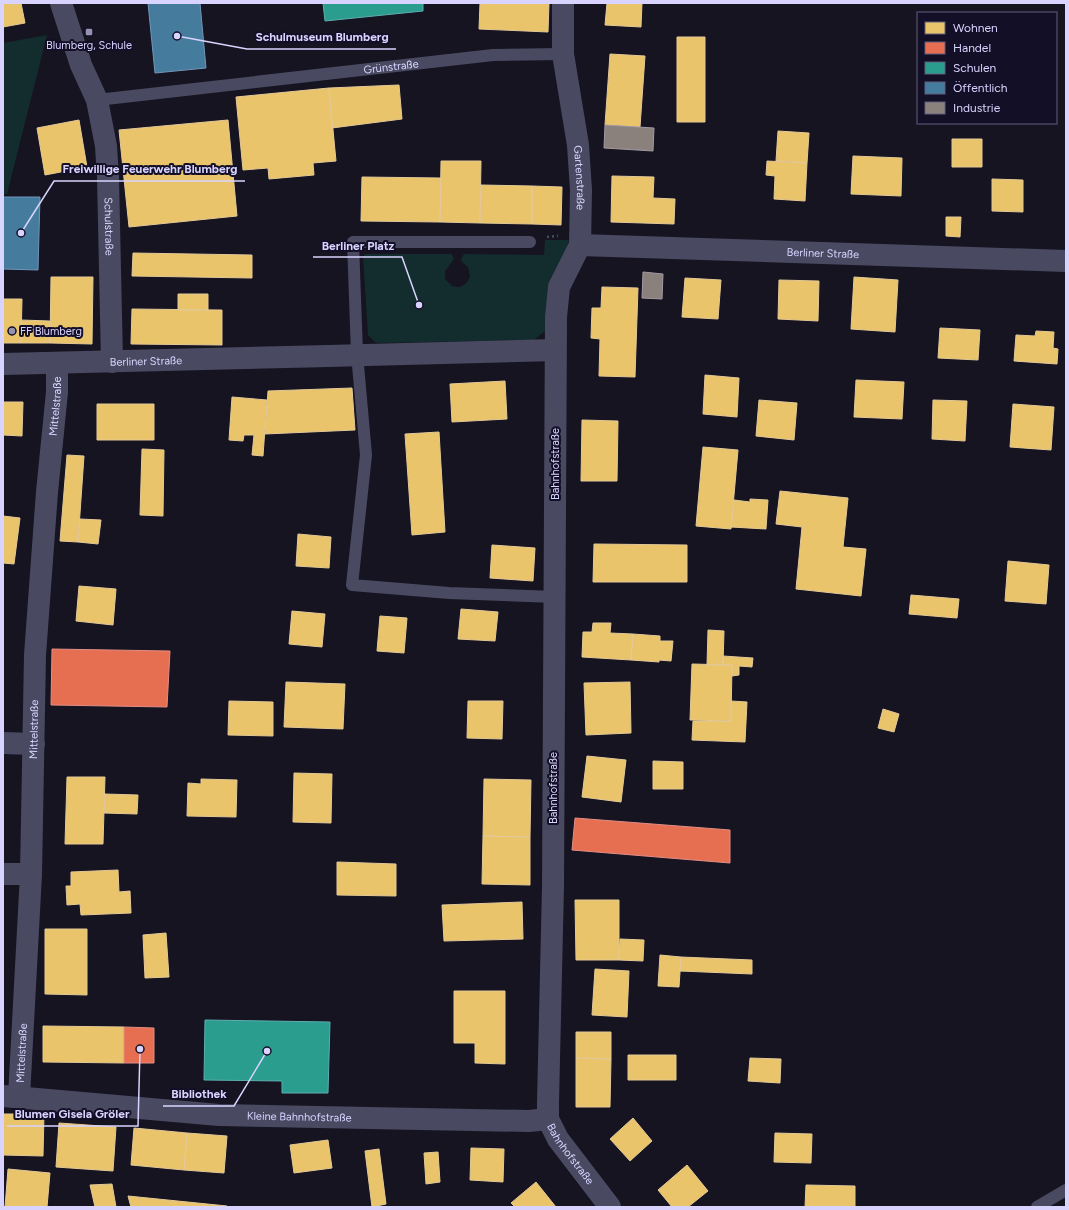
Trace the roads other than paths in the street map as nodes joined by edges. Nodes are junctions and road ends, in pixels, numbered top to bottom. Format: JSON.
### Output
{"nodes":[{"id":1,"x":60,"y":3,"type":"edge"},
{"id":2,"x":563,"y":3,"type":"edge"},
{"id":3,"x":563,"y":54,"type":"junction"},
{"id":4,"x":97,"y":100,"type":"junction"},
{"id":5,"x":530,"y":242,"type":"road end"},
{"id":6,"x":580,"y":245,"type":"junction"},
{"id":7,"x":1066,"y":261,"type":"edge"},
{"id":8,"x":556,"y":350,"type":"junction"},
{"id":9,"x":357,"y":354,"type":"junction"},
{"id":10,"x":112,"y":362,"type":"junction"},
{"id":11,"x":57,"y":363,"type":"junction"},
{"id":12,"x":3,"y":364,"type":"edge"},
{"id":13,"x":555,"y":597,"type":"junction"},
{"id":14,"x":3,"y":743,"type":"edge"},
{"id":15,"x":34,"y":744,"type":"junction"},
{"id":16,"x":3,"y":874,"type":"edge"},
{"id":17,"x":31,"y":874,"type":"junction"},
{"id":18,"x":11,"y":1097,"type":"edge"},
{"id":19,"x":548,"y":1119,"type":"junction"},
{"id":20,"x":1066,"y":1190,"type":"edge"},
{"id":21,"x":610,"y":1207,"type":"edge"},
{"id":22,"x":1037,"y":1207,"type":"edge"}],
"edges":[{"from":1,"to":4,"type":"street","name":"Schulstraße"},
{"from":2,"to":3,"type":"street","name":"Gartenstraße"},
{"from":3,"to":4,"type":"lane","name":"Grünstraße"},
{"from":3,"to":6,"type":"street","name":"Gartenstraße"},
{"from":4,"to":10,"type":"street","name":"Schulstraße"},
{"from":5,"to":9,"type":"lane"},
{"from":6,"to":7,"type":"street","name":"Berliner Straße"},
{"from":6,"to":8,"type":"street","name":"Gartenstraße"},
{"from":8,"to":9,"type":"street","name":"Berliner Straße"},
{"from":8,"to":13,"type":"street","name":"Bahnhofstraße"},
{"from":9,"to":10,"type":"street","name":"Berliner Straße"},
{"from":9,"to":13,"type":"lane"},
{"from":10,"to":11,"type":"street","name":"Berliner Straße"},
{"from":11,"to":12,"type":"street","name":"Berliner Straße"},
{"from":11,"to":15,"type":"street","name":"Mittelstraße"},
{"from":13,"to":19,"type":"street","name":"Bahnhofstraße"},
{"from":14,"to":15,"type":"street"},
{"from":15,"to":17,"type":"street","name":"Mittelstraße"},
{"from":16,"to":17,"type":"street"},
{"from":17,"to":18,"type":"street","name":"Mittelstraße"},
{"from":18,"to":19,"type":"street","name":"Kleine Bahnhofstraße"},
{"from":19,"to":21,"type":"street","name":"Bahnhofstraße"},
{"from":20,"to":22,"type":"lane"}]}
